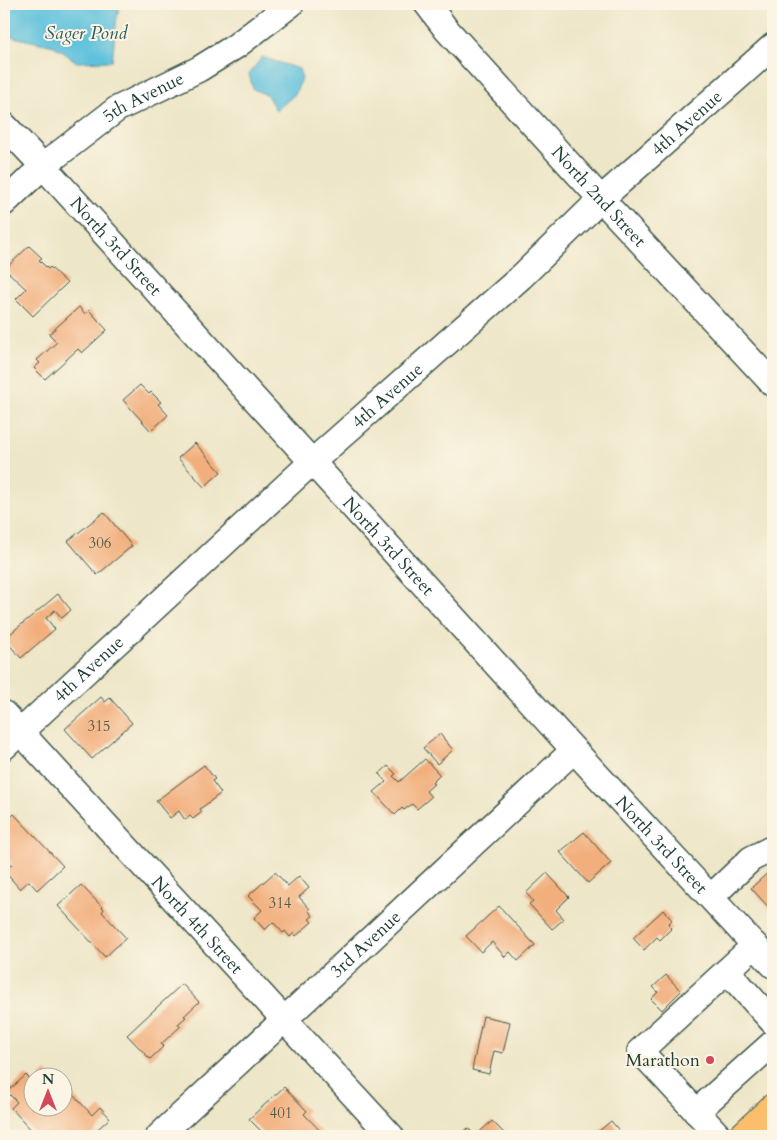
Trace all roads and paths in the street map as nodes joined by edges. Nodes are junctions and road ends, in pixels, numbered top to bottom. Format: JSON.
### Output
{"nodes":[{"id":1,"x":291,"y":4,"type":"edge"},
{"id":2,"x":427,"y":4,"type":"edge"},
{"id":3,"x":773,"y":46,"type":"edge"},
{"id":4,"x":4,"y":125,"type":"edge"},
{"id":5,"x":43,"y":166,"type":"junction"},
{"id":6,"x":601,"y":199,"type":"junction"},
{"id":7,"x":4,"y":203,"type":"edge"},
{"id":8,"x":773,"y":384,"type":"edge"},
{"id":9,"x":312,"y":462,"type":"junction"},
{"id":10,"x":9,"y":731,"type":"edge"},
{"id":11,"x":574,"y":750,"type":"junction"},
{"id":12,"x":773,"y":848,"type":"edge"},
{"id":13,"x":711,"y":897,"type":"junction"},
{"id":14,"x":755,"y":945,"type":"junction"},
{"id":15,"x":773,"y":965,"type":"edge"},
{"id":16,"x":727,"y":971,"type":"junction"},
{"id":17,"x":285,"y":1020,"type":"junction"},
{"id":18,"x":773,"y":1022,"type":"edge"},
{"id":19,"x":768,"y":1057,"type":"edge"},
{"id":20,"x":773,"y":1108,"type":"edge"},
{"id":21,"x":696,"y":1112,"type":"junction"},
{"id":22,"x":159,"y":1136,"type":"edge"},
{"id":23,"x":391,"y":1136,"type":"edge"},
{"id":24,"x":719,"y":1136,"type":"edge"},
{"id":25,"x":743,"y":1136,"type":"edge"}],
"edges":[{"from":1,"to":5,"type":"street","name":"5th Avenue"},
{"from":2,"to":6,"type":"street","name":"North 2nd Street"},
{"from":3,"to":6,"type":"street","name":"4th Avenue"},
{"from":4,"to":5,"type":"street","name":"North 3rd Street"},
{"from":5,"to":7,"type":"street","name":"5th Avenue"},
{"from":5,"to":9,"type":"street","name":"North 3rd Street"},
{"from":6,"to":8,"type":"street","name":"North 2nd Street"},
{"from":6,"to":9,"type":"street","name":"4th Avenue"},
{"from":9,"to":10,"type":"street","name":"4th Avenue"},
{"from":9,"to":11,"type":"street","name":"North 3rd Street"},
{"from":10,"to":17,"type":"street","name":"North 4th Street"},
{"from":11,"to":13,"type":"street","name":"North 3rd Street"},
{"from":11,"to":17,"type":"street","name":"3rd Avenue"},
{"from":12,"to":13,"type":"street"},
{"from":13,"to":14,"type":"street","name":"North 3rd Street"},
{"from":14,"to":15,"type":"street","name":"North 3rd Street"},
{"from":14,"to":16,"type":"street"},
{"from":16,"to":18,"type":"street"},
{"from":16,"to":21,"type":"street"},
{"from":17,"to":22,"type":"street","name":"3rd Avenue"},
{"from":17,"to":23,"type":"street","name":"North 4th Street"},
{"from":19,"to":21,"type":"street"},
{"from":20,"to":25,"type":"main road"},
{"from":21,"to":24,"type":"street"}]}
